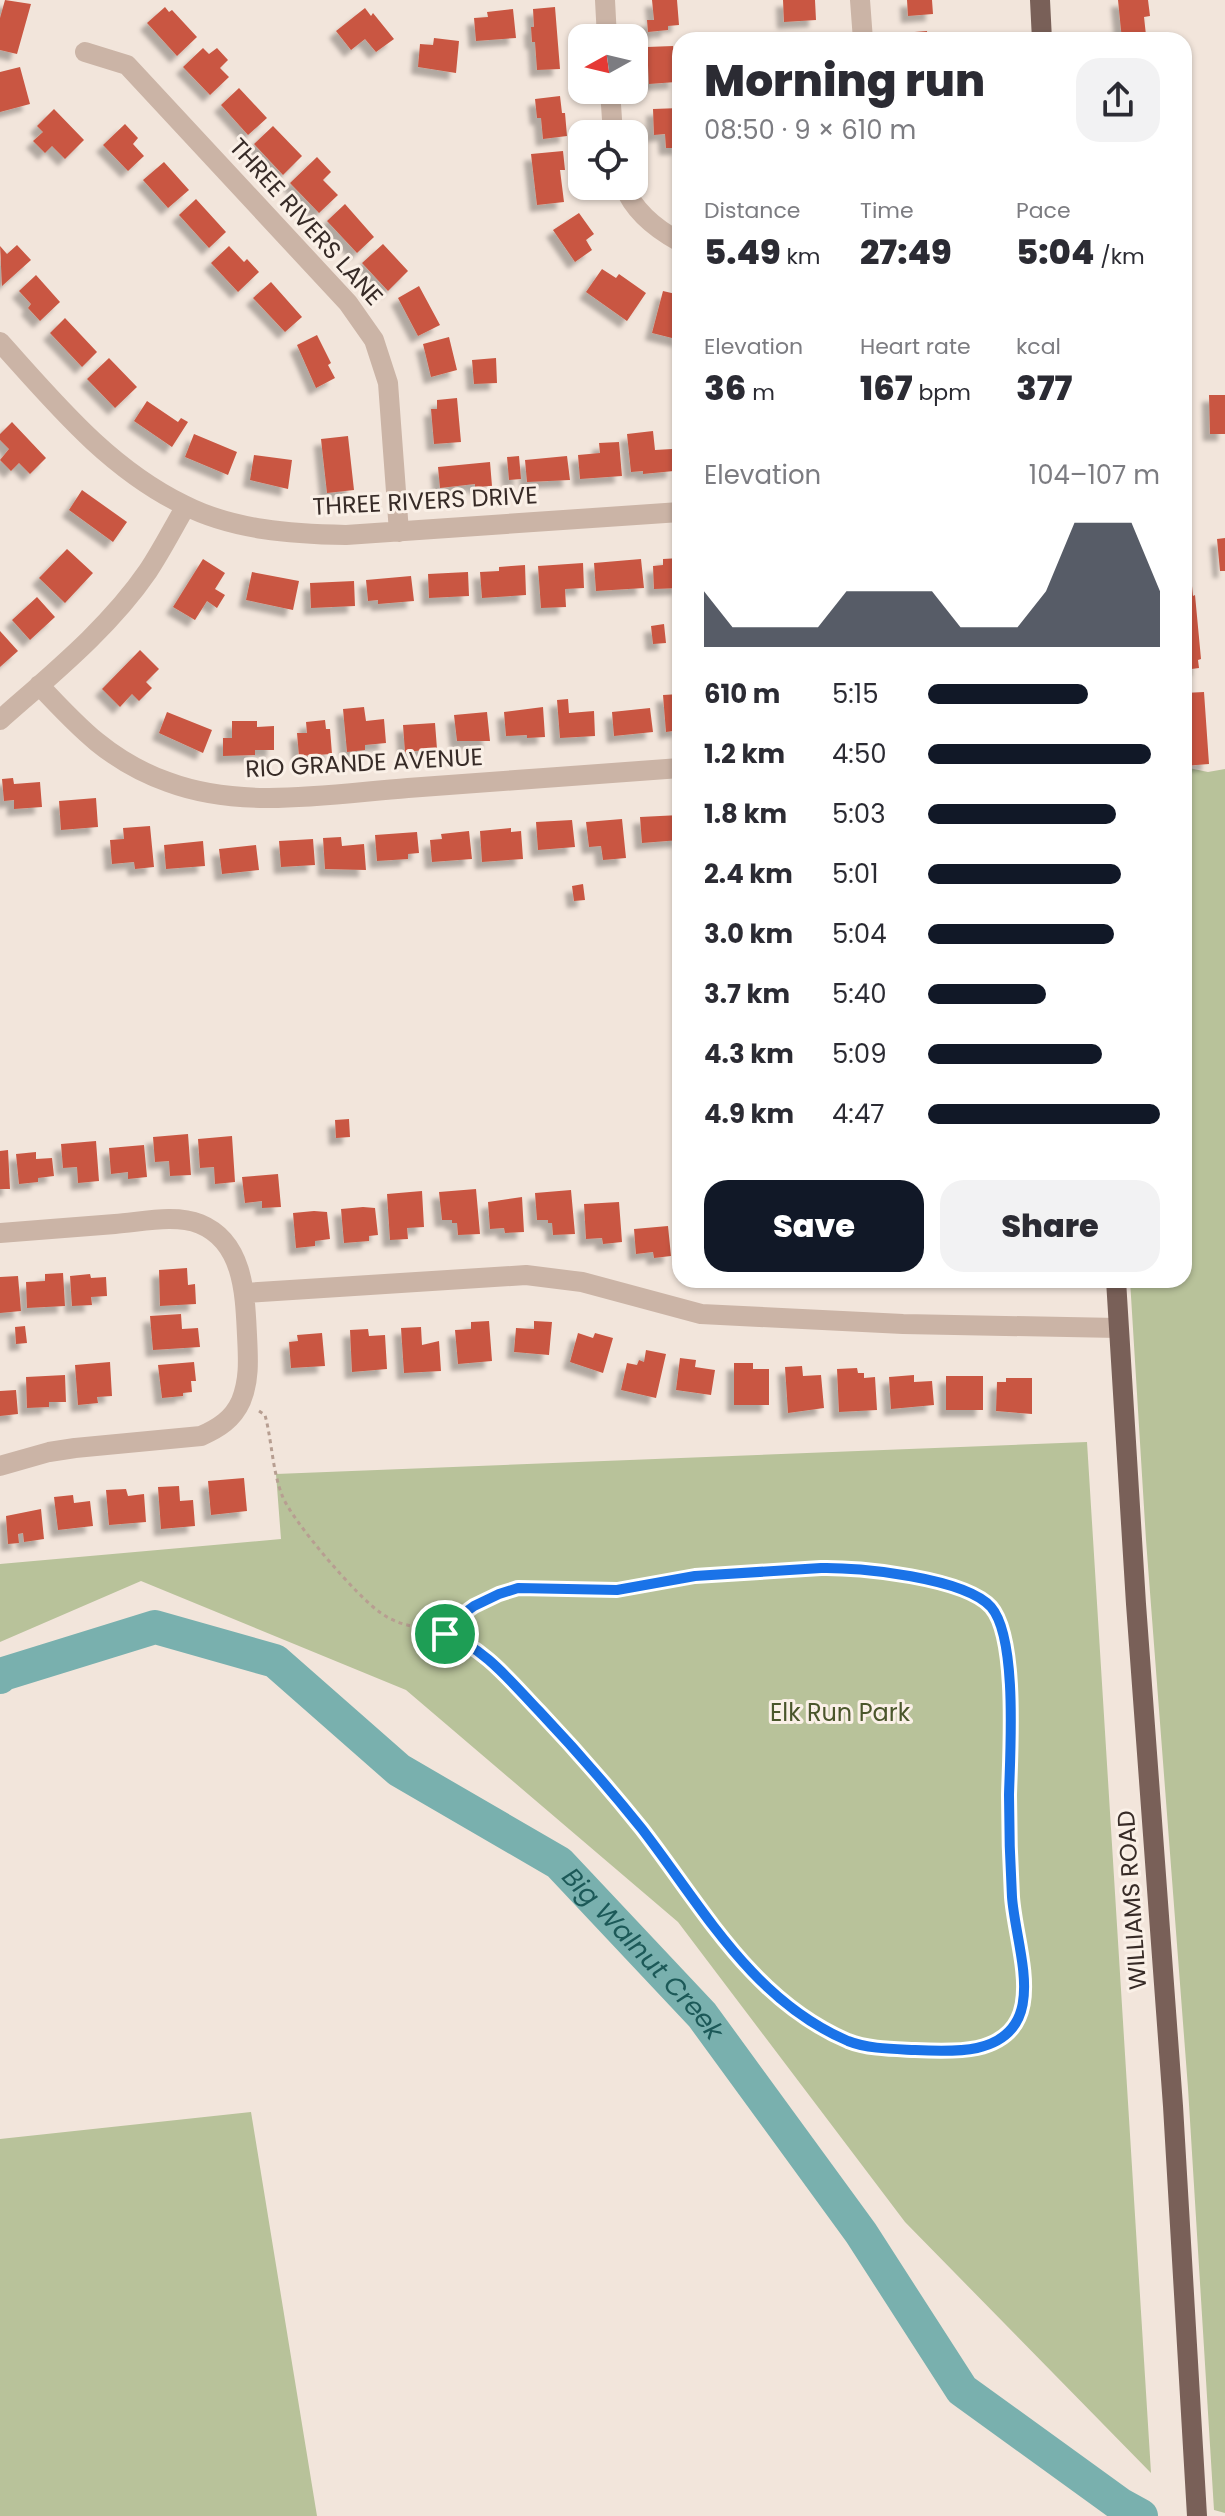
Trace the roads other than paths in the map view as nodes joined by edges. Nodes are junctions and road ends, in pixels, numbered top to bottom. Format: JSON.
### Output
{"nodes":[{"id":1,"x":605,"y":0,"type":"edge"},
{"id":2,"x":860,"y":0,"type":"edge"},
{"id":3,"x":1040,"y":0,"type":"edge"},
{"id":4,"x":606,"y":24,"type":"edge"},
{"id":5,"x":862,"y":32,"type":"edge"},
{"id":6,"x":1042,"y":32,"type":"edge"},
{"id":7,"x":85,"y":52,"type":"dead end"},
{"id":8,"x":633,"y":200,"type":"edge"},
{"id":9,"x":672,"y":237,"type":"edge"},
{"id":10,"x":0,"y":342,"type":"edge"},
{"id":11,"x":7,"y":365,"type":"edge"},
{"id":12,"x":186,"y":506,"type":"junction"},
{"id":13,"x":672,"y":513,"type":"edge"},
{"id":14,"x":399,"y":532,"type":"junction"},
{"id":15,"x":39,"y":685,"type":"junction"},
{"id":16,"x":0,"y":720,"type":"edge"},
{"id":17,"x":672,"y":769,"type":"edge"},
{"id":18,"x":0,"y":1233,"type":"edge"},
{"id":19,"x":1116,"y":1288,"type":"edge"},
{"id":20,"x":244,"y":1293,"type":"junction"},
{"id":21,"x":1118,"y":1328,"type":"junction"},
{"id":22,"x":0,"y":1466,"type":"edge"},
{"id":23,"x":1197,"y":2516,"type":"edge"}],
"edges":[{"from":1,"to":4,"type":"street"},
{"from":2,"to":5,"type":"street"},
{"from":3,"to":6,"type":"main road"},
{"from":7,"to":14,"type":"street","name":"THREE RIVERS LANE"},
{"from":8,"to":9,"type":"street"},
{"from":10,"to":11,"type":"street","name":"THREE RIVERS DRIVE"},
{"from":11,"to":12,"type":"street","name":"THREE RIVERS DRIVE"},
{"from":12,"to":14,"type":"street","name":"THREE RIVERS DRIVE"},
{"from":12,"to":15,"type":"street"},
{"from":13,"to":14,"type":"street","name":"THREE RIVERS DRIVE"},
{"from":15,"to":16,"type":"street"},
{"from":15,"to":17,"type":"street","name":"RIO GRANDE AVENUE"},
{"from":18,"to":20,"type":"street"},
{"from":19,"to":21,"type":"main road","name":"WILLIAMS ROAD"},
{"from":20,"to":21,"type":"street"},
{"from":20,"to":22,"type":"street"},
{"from":21,"to":23,"type":"main road","name":"WILLIAMS ROAD"}]}
